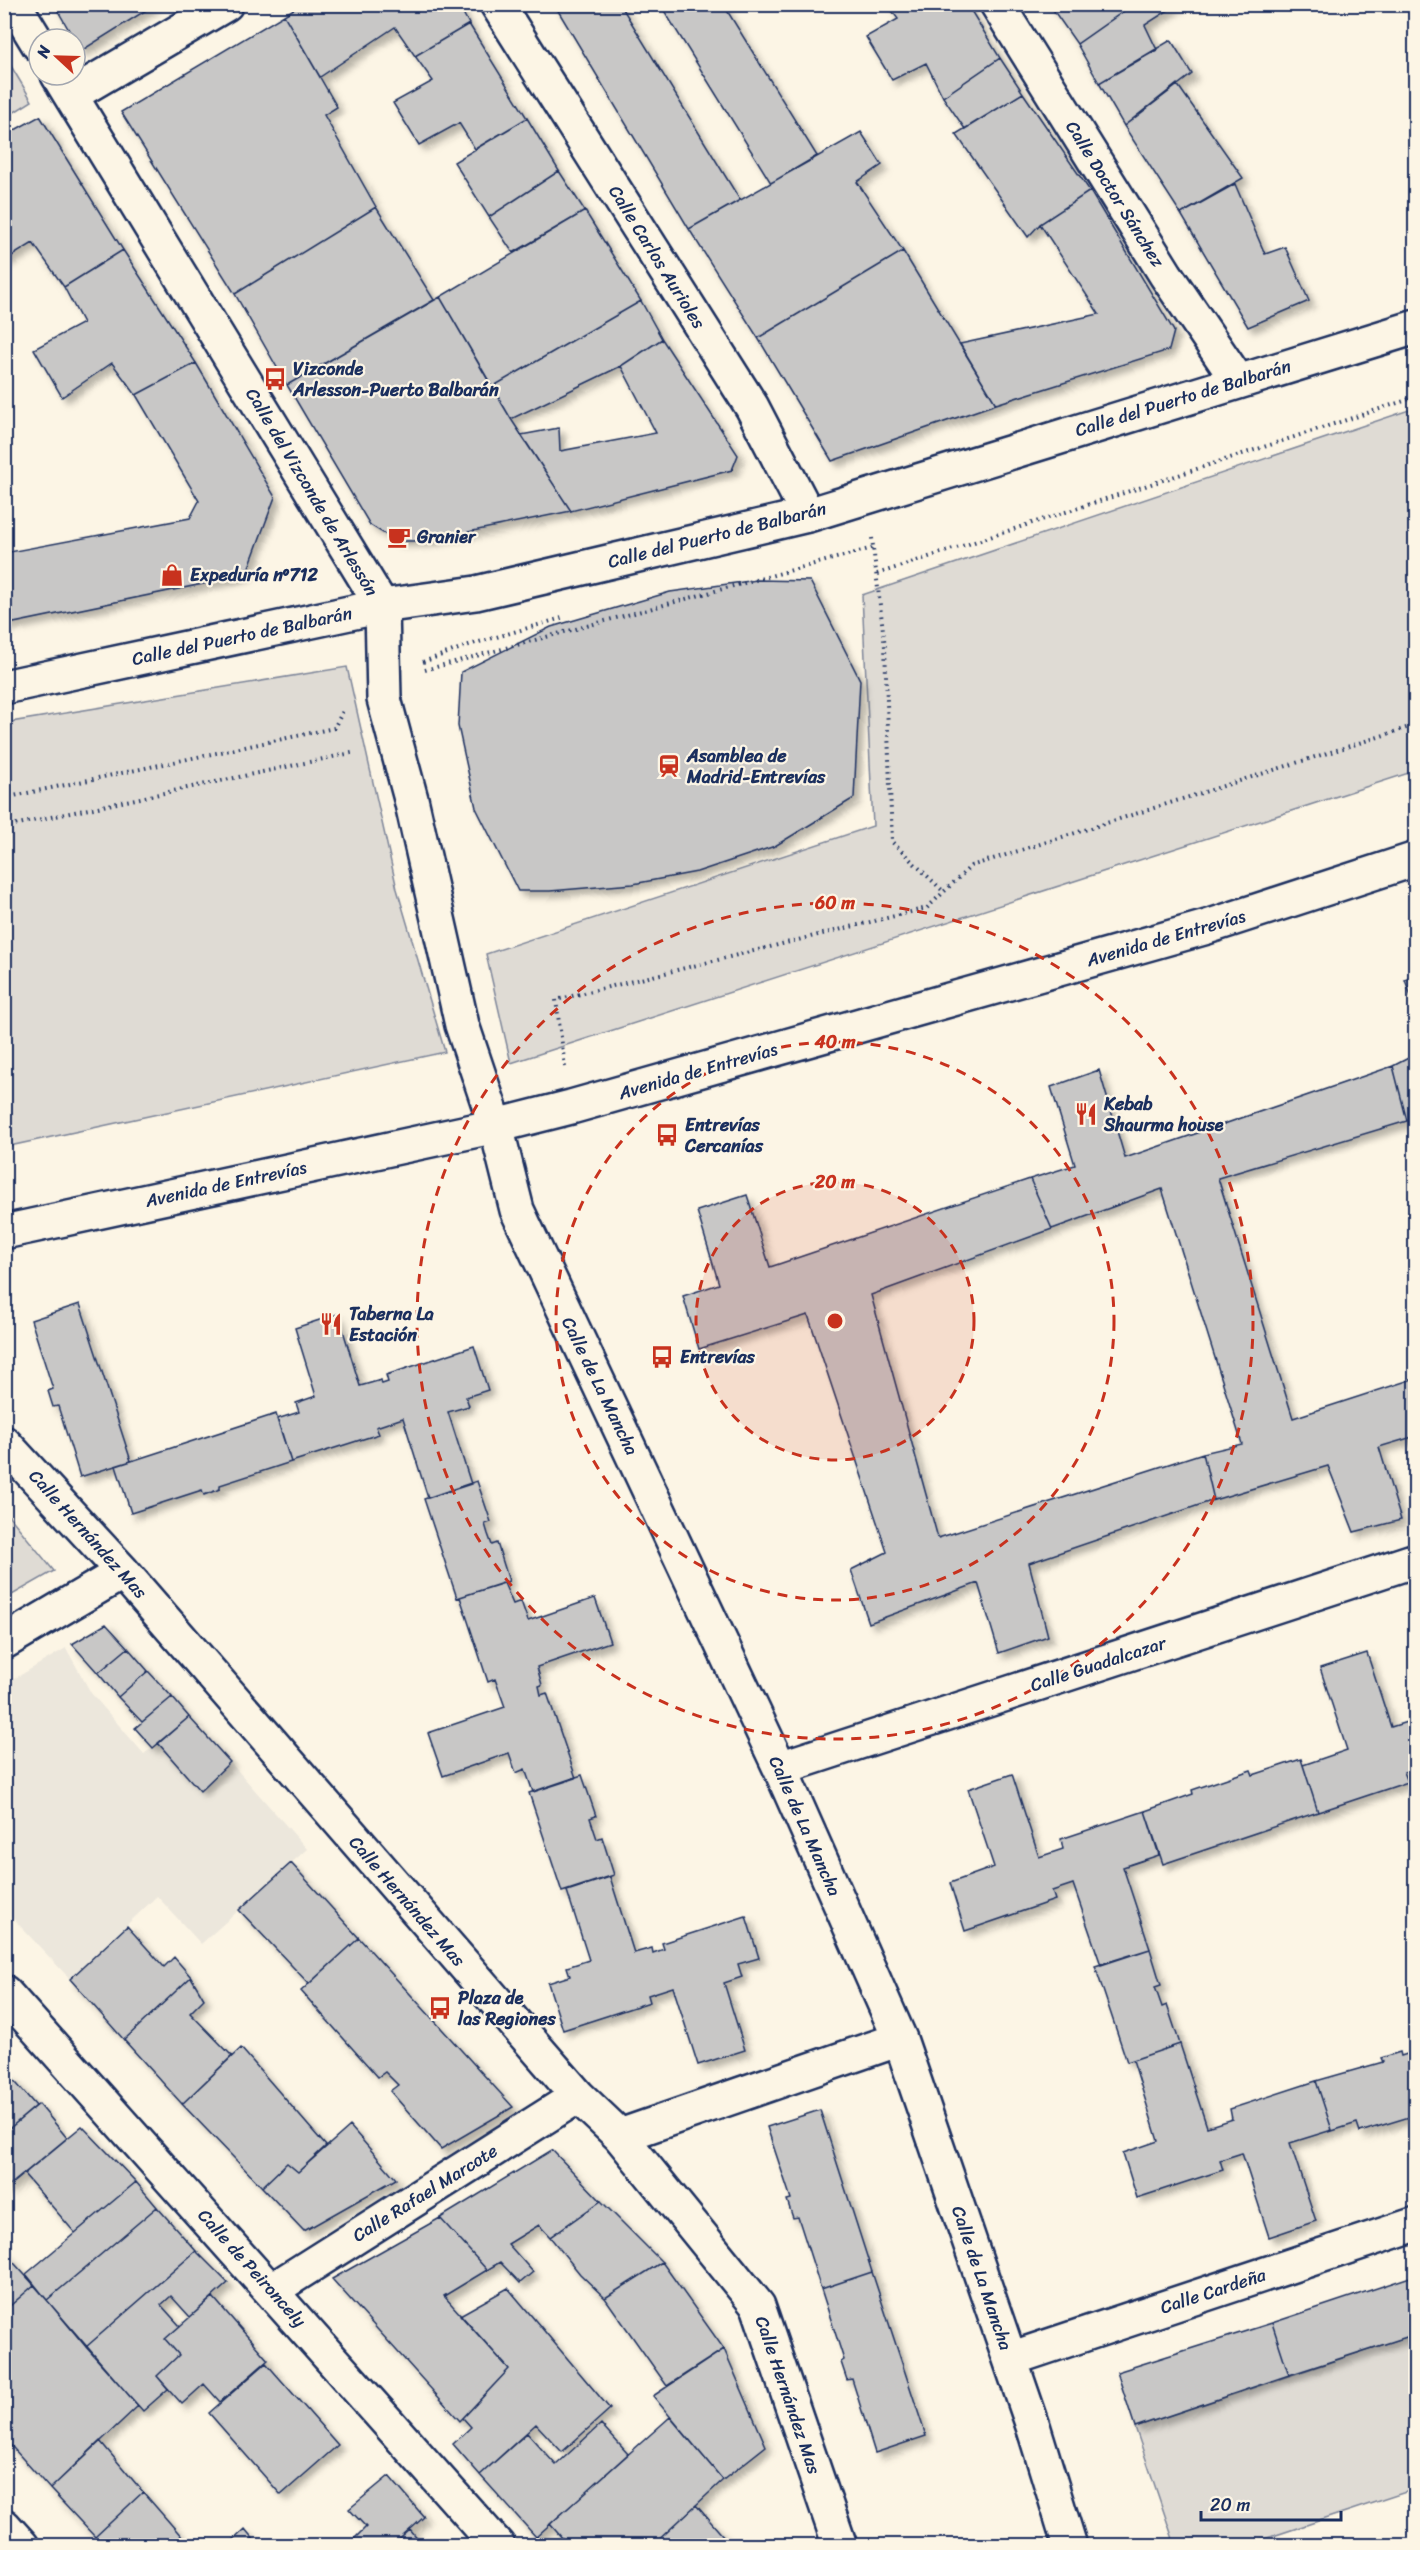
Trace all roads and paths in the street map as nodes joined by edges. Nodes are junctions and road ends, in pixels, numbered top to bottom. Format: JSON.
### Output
{"nodes":[{"id":1,"x":14,"y":4,"type":"edge"},
{"id":2,"x":226,"y":4,"type":"edge"},
{"id":3,"x":497,"y":4,"type":"edge"},
{"id":4,"x":997,"y":4,"type":"edge"},
{"id":5,"x":28,"y":27,"type":"edge"},
{"id":6,"x":87,"y":74,"type":"edge"},
{"id":7,"x":65,"y":87,"type":"edge"},
{"id":8,"x":1416,"y":327,"type":"edge"},
{"id":9,"x":1238,"y":381,"type":"junction"},
{"id":10,"x":1416,"y":397,"type":"edge"},
{"id":11,"x":808,"y":515,"type":"junction"},
{"id":12,"x":872,"y":537,"type":"dead end"},
{"id":13,"x":873,"y":548,"type":"junction"},
{"id":14,"x":877,"y":574,"type":"junction"},
{"id":15,"x":382,"y":606,"type":"junction"},
{"id":16,"x":4,"y":687,"type":"edge"},
{"id":17,"x":384,"y":699,"type":"junction"},
{"id":18,"x":1416,"y":725,"type":"edge"},
{"id":19,"x":357,"y":743,"type":"dead end"},
{"id":20,"x":4,"y":798,"type":"edge"},
{"id":21,"x":4,"y":827,"type":"edge"},
{"id":22,"x":1416,"y":859,"type":"edge"},
{"id":23,"x":944,"y":892,"type":"junction"},
{"id":24,"x":571,"y":1107,"type":"junction"},
{"id":25,"x":496,"y":1126,"type":"junction"},
{"id":26,"x":4,"y":1232,"type":"edge"},
{"id":27,"x":4,"y":1443,"type":"edge"},
{"id":28,"x":1416,"y":1560,"type":"edge"},
{"id":29,"x":123,"y":1572,"type":"junction"},
{"id":30,"x":4,"y":1642,"type":"edge"},
{"id":31,"x":780,"y":1768,"type":"junction"},
{"id":32,"x":4,"y":1992,"type":"edge"},
{"id":33,"x":900,"y":2039,"type":"junction"},
{"id":34,"x":578,"y":2096,"type":"junction"},
{"id":35,"x":620,"y":2136,"type":"junction"},
{"id":36,"x":1416,"y":2224,"type":"edge"},
{"id":37,"x":272,"y":2290,"type":"junction"},
{"id":38,"x":1010,"y":2359,"type":"junction"},
{"id":39,"x":4,"y":2526,"type":"edge"},
{"id":40,"x":22,"y":2546,"type":"edge"},
{"id":41,"x":498,"y":2546,"type":"edge"},
{"id":42,"x":840,"y":2546,"type":"edge"},
{"id":43,"x":1070,"y":2546,"type":"edge"}],
"edges":[{"from":1,"to":5,"type":"street"},
{"from":2,"to":6,"type":"street"},
{"from":3,"to":11,"type":"street","name":"Calle Carlos Aurioles"},
{"from":4,"to":9,"type":"street","name":"Calle Doctor Sánchez"},
{"from":7,"to":15,"type":"street","name":"Calle del Vizconde de Arlessón"},
{"from":8,"to":9,"type":"street","name":"Calle del Puerto de Balbarán"},
{"from":9,"to":11,"type":"street","name":"Calle del Puerto de Balbarán"},
{"from":10,"to":14,"type":"path"},
{"from":11,"to":15,"type":"street","name":"Calle del Puerto de Balbarán"},
{"from":12,"to":13,"type":"path"},
{"from":13,"to":14,"type":"path"},
{"from":13,"to":17,"type":"path"},
{"from":14,"to":23,"type":"path"},
{"from":15,"to":16,"type":"street","name":"Calle del Puerto de Balbarán"},
{"from":15,"to":17,"type":"street","name":"Calle del Vizconde de Arlessón"},
{"from":17,"to":20,"type":"path"},
{"from":17,"to":25,"type":"street","name":"Calle del Vizconde de Arlessón"},
{"from":18,"to":23,"type":"path"},
{"from":19,"to":21,"type":"path"},
{"from":22,"to":24,"type":"street","name":"Avenida de Entrevías"},
{"from":23,"to":24,"type":"path"},
{"from":24,"to":25,"type":"street","name":"Avenida de Entrevías"},
{"from":25,"to":26,"type":"street","name":"Avenida de Entrevías"},
{"from":25,"to":31,"type":"street","name":"Calle de La Mancha"},
{"from":27,"to":29,"type":"street","name":"Calle Hernández Mas"},
{"from":28,"to":31,"type":"street","name":"Calle Guadalcazar"},
{"from":29,"to":30,"type":"street"},
{"from":29,"to":34,"type":"street","name":"Calle Hernández Mas"},
{"from":31,"to":33,"type":"street","name":"Calle de La Mancha"},
{"from":32,"to":37,"type":"street","name":"Calle de Peironcely"},
{"from":33,"to":35,"type":"street"},
{"from":33,"to":38,"type":"street","name":"Calle de La Mancha"},
{"from":34,"to":35,"type":"street","name":"Calle Hernández Mas"},
{"from":34,"to":37,"type":"street","name":"Calle Rafael Marcote"},
{"from":35,"to":42,"type":"street","name":"Calle Hernández Mas"},
{"from":36,"to":38,"type":"street","name":"Calle Cardeña"},
{"from":37,"to":41,"type":"street","name":"Calle de Peironcely"},
{"from":38,"to":43,"type":"street","name":"Calle de La Mancha"},
{"from":39,"to":40,"type":"street"}]}
